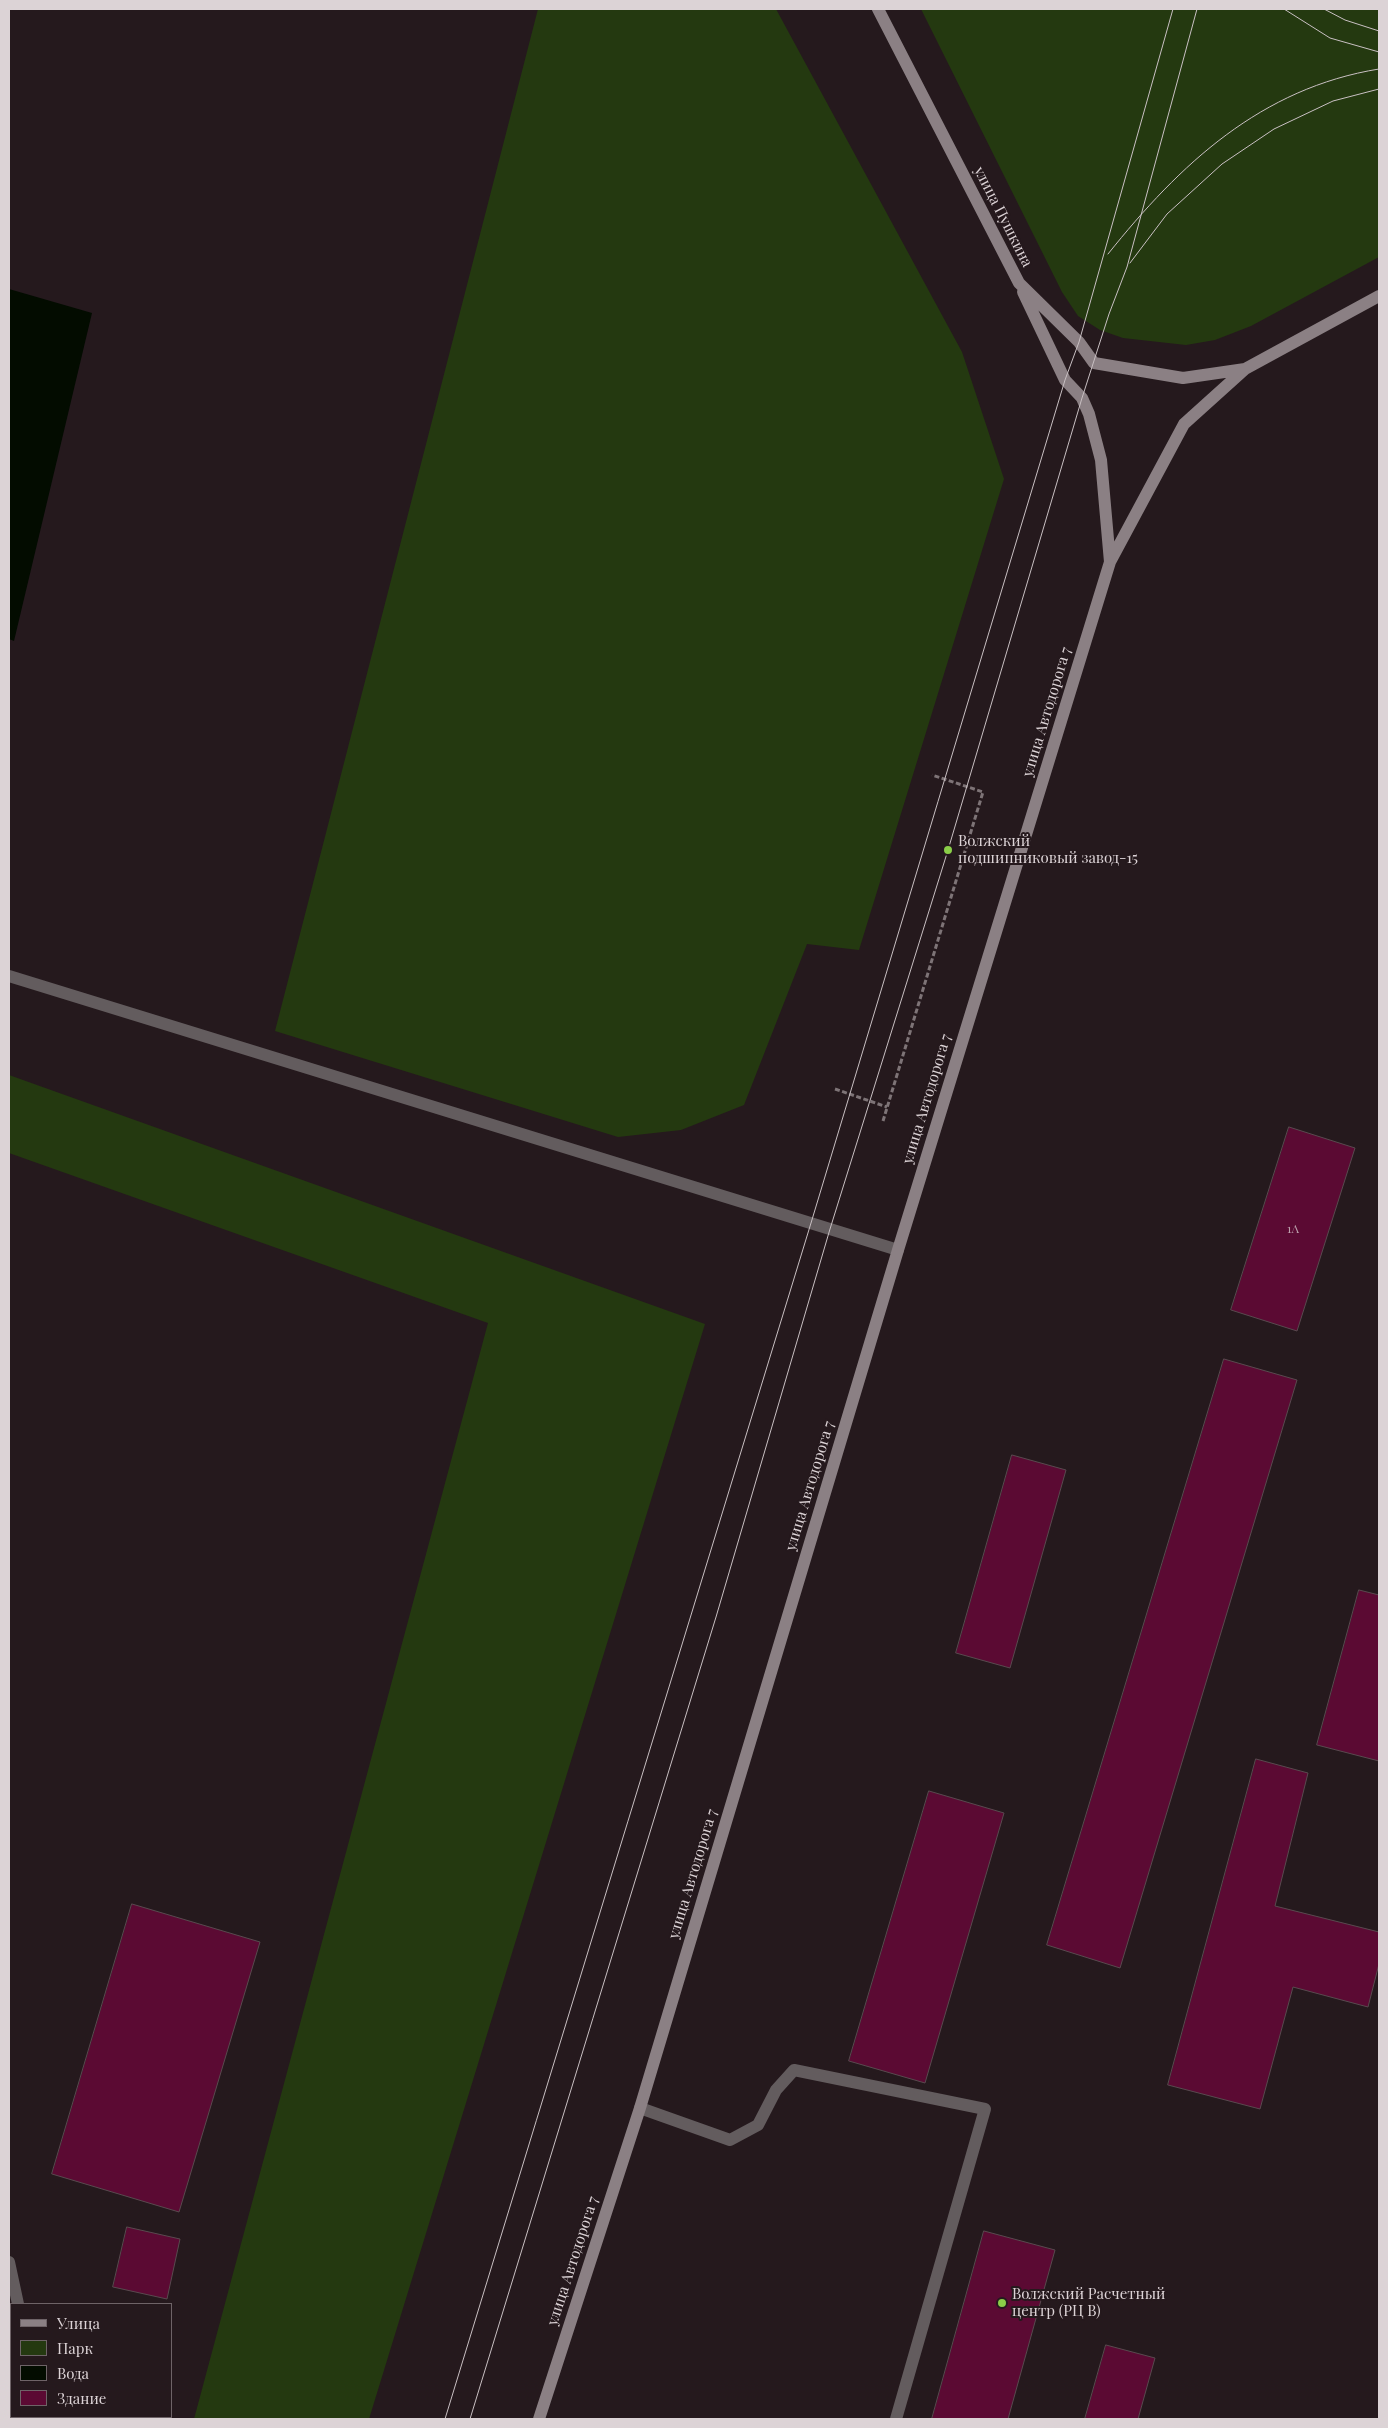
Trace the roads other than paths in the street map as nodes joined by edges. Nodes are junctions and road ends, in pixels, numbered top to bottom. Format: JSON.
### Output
{"nodes":[{"id":1,"x":878,"y":9,"type":"edge"},
{"id":2,"x":1019,"y":283,"type":"junction"},
{"id":3,"x":1379,"y":296,"type":"edge"},
{"id":4,"x":1245,"y":369,"type":"junction"},
{"id":5,"x":1110,"y":562,"type":"junction"},
{"id":6,"x":9,"y":976,"type":"edge"},
{"id":7,"x":898,"y":1250,"type":"junction"},
{"id":8,"x":640,"y":2108,"type":"junction"},
{"id":9,"x":9,"y":2262,"type":"edge"},
{"id":10,"x":18,"y":2303,"type":"edge"},
{"id":11,"x":539,"y":2419,"type":"edge"},
{"id":12,"x":896,"y":2419,"type":"edge"}],
"edges":[{"from":1,"to":2,"type":"street","name":"улица Пушкина"},
{"from":2,"to":4,"type":"street","name":"улица Пушкина"},
{"from":2,"to":5,"type":"street","name":"улица Автодорога 7"},
{"from":3,"to":4,"type":"street","name":"улица Пушкина"},
{"from":4,"to":5,"type":"street","name":"улица Автодорога 7"},
{"from":5,"to":7,"type":"street","name":"улица Автодорога 7"},
{"from":6,"to":7,"type":"lane"},
{"from":7,"to":8,"type":"street","name":"улица Автодорога 7"},
{"from":8,"to":11,"type":"street","name":"улица Автодорога 7"},
{"from":8,"to":12,"type":"lane"},
{"from":9,"to":10,"type":"lane"}]}
